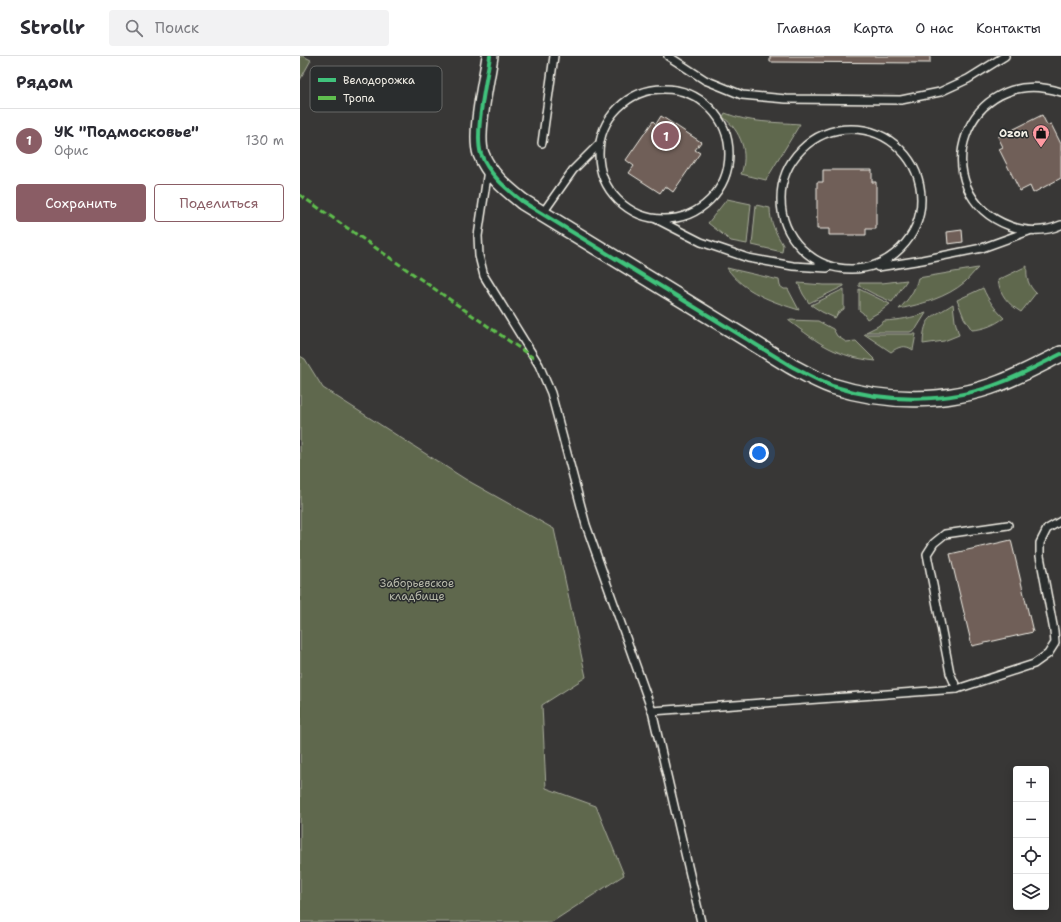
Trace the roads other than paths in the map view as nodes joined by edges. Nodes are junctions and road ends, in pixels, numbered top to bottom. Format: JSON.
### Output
{"nodes":[{"id":1,"x":490,"y":56,"type":"edge"},
{"id":2,"x":554,"y":56,"type":"edge"},
{"id":3,"x":668,"y":56,"type":"edge"},
{"id":4,"x":1005,"y":56,"type":"edge"},
{"id":5,"x":995,"y":59,"type":"edge"},
{"id":6,"x":1061,"y":92,"type":"edge"},
{"id":7,"x":542,"y":143,"type":"dead end"},
{"id":8,"x":600,"y":144,"type":"junction"},
{"id":9,"x":488,"y":168,"type":"junction"},
{"id":10,"x":542,"y":214,"type":"junction"},
{"id":11,"x":654,"y":218,"type":"junction"},
{"id":12,"x":1061,"y":225,"type":"edge"},
{"id":13,"x":1030,"y":230,"type":"junction"},
{"id":14,"x":836,"y":268,"type":"junction"},
{"id":15,"x":864,"y":269,"type":"junction"},
{"id":16,"x":1061,"y":354,"type":"edge"},
{"id":17,"x":1061,"y":521,"type":"edge"},
{"id":18,"x":1008,"y":525,"type":"dead end"},
{"id":19,"x":1061,"y":622,"type":"edge"},
{"id":20,"x":1053,"y":623,"type":"junction"},
{"id":21,"x":957,"y":689,"type":"junction"},
{"id":22,"x":652,"y":711,"type":"junction"},
{"id":23,"x":701,"y":922,"type":"edge"}],
"edges":[{"from":1,"to":9,"type":"street"},
{"from":2,"to":7,"type":"lane"},
{"from":3,"to":5,"type":"lane"},
{"from":4,"to":5,"type":"lane"},
{"from":6,"to":13,"type":"lane"},
{"from":8,"to":10,"type":"lane"},
{"from":8,"to":11,"type":"lane"},
{"from":8,"to":11,"type":"lane"},
{"from":9,"to":10,"type":"street"},
{"from":9,"to":22,"type":"lane"},
{"from":10,"to":16,"type":"street"},
{"from":11,"to":14,"type":"lane"},
{"from":12,"to":13,"type":"lane"},
{"from":13,"to":15,"type":"lane"},
{"from":14,"to":15,"type":"lane"},
{"from":14,"to":15,"type":"lane"},
{"from":17,"to":20,"type":"lane"},
{"from":18,"to":21,"type":"lane"},
{"from":19,"to":20,"type":"lane"},
{"from":20,"to":21,"type":"lane"},
{"from":21,"to":22,"type":"lane"},
{"from":22,"to":23,"type":"lane"}]}
